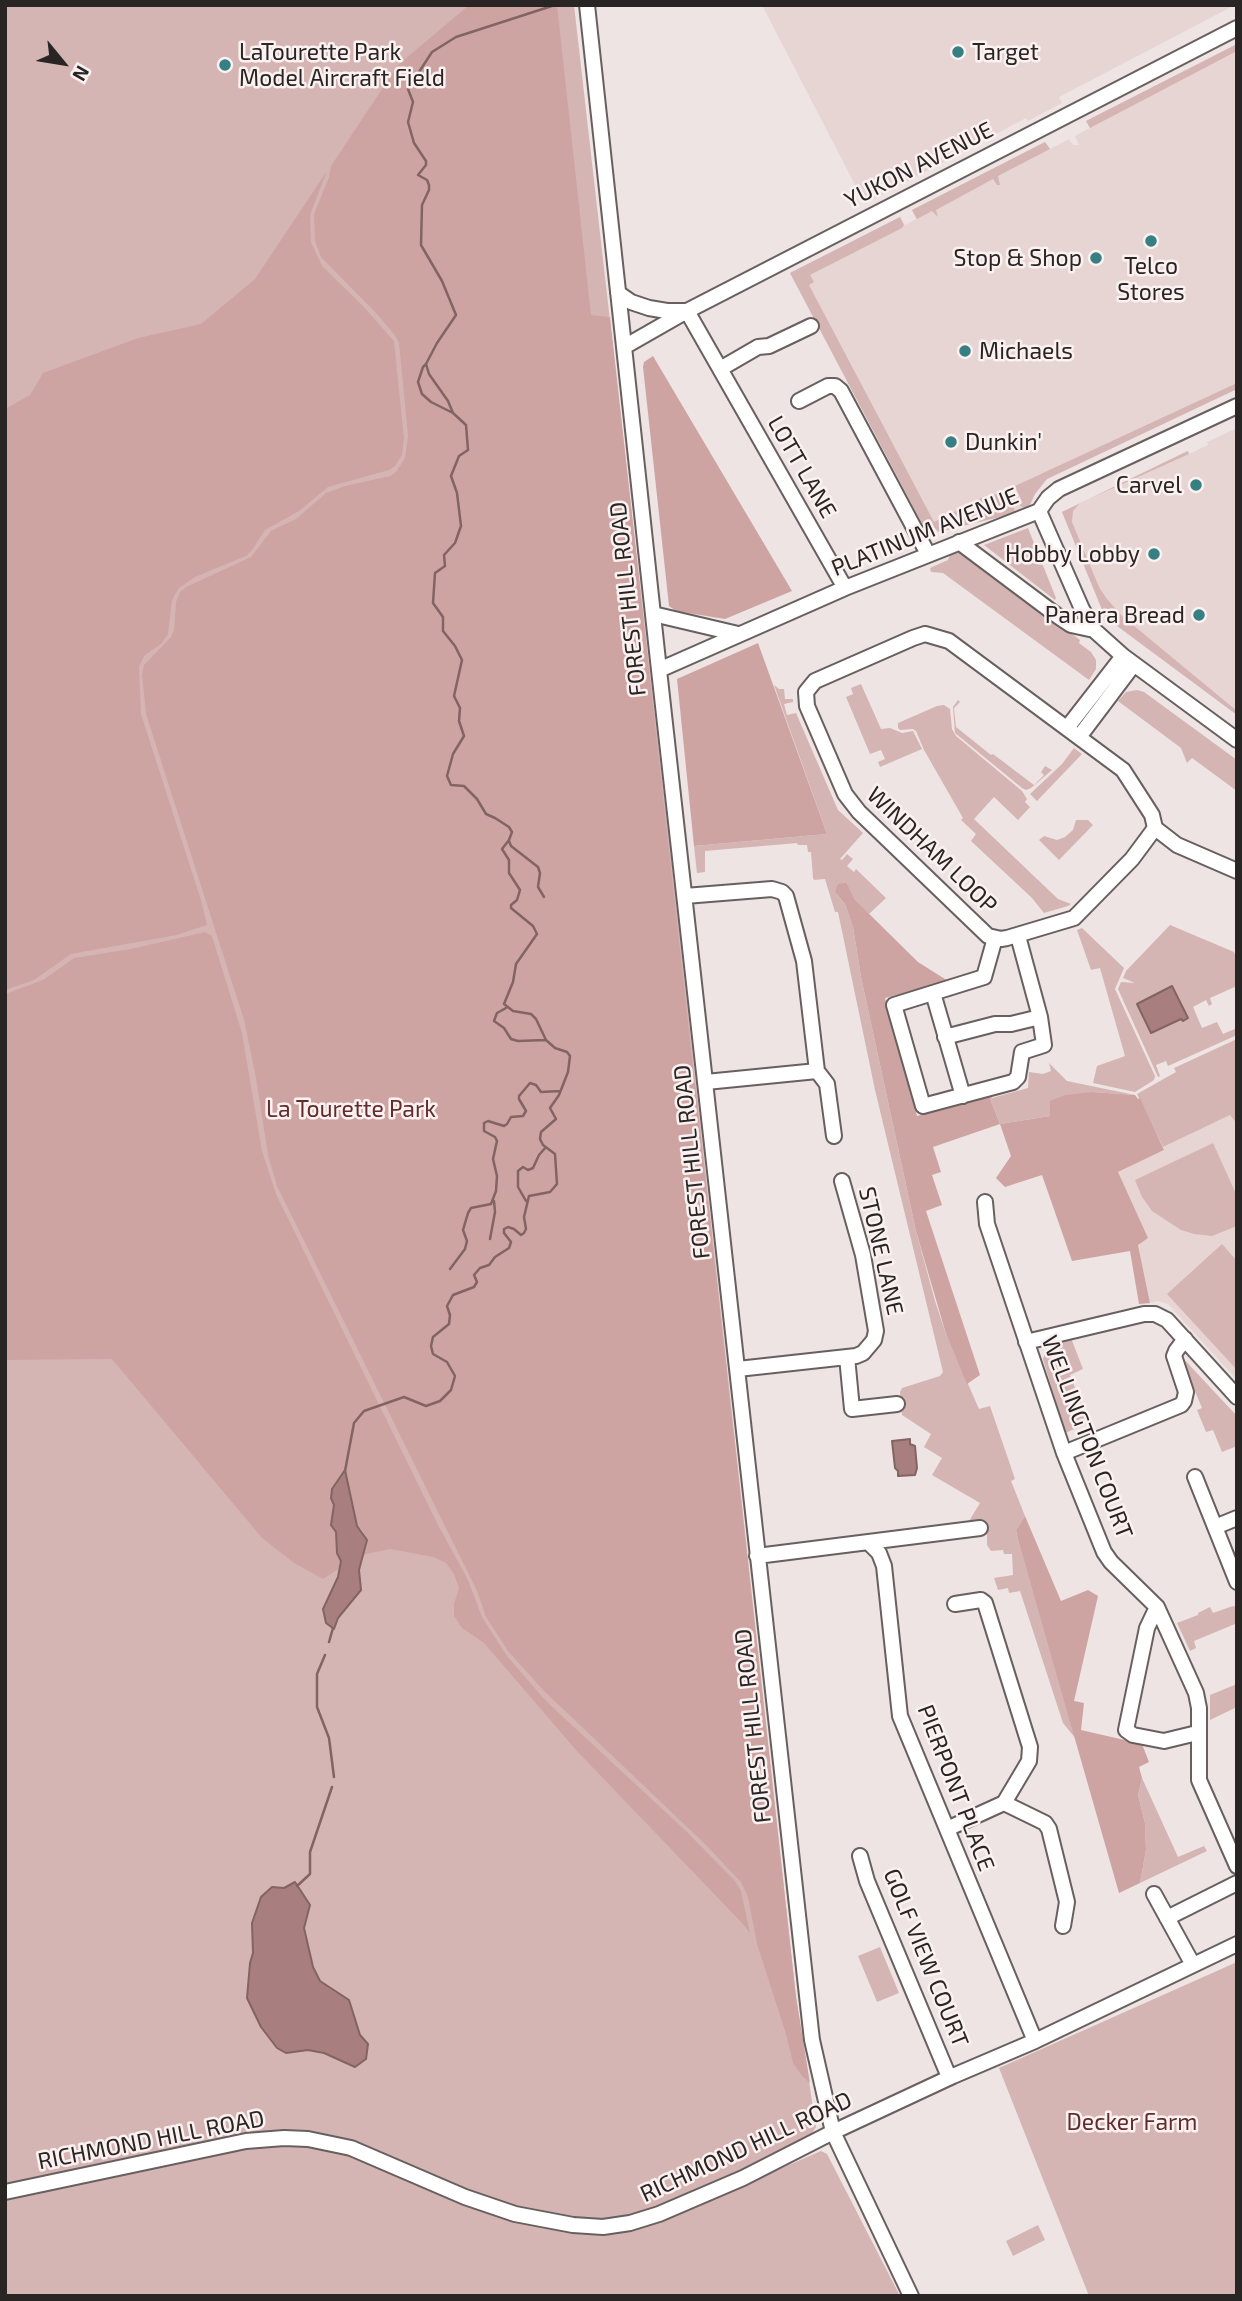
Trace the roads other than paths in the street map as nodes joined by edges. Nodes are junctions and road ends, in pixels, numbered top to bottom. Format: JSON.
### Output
{"nodes":[{"id":1,"x":587,"y":5,"type":"edge"},
{"id":2,"x":1237,"y":28,"type":"edge"},
{"id":3,"x":618,"y":293,"type":"junction"},
{"id":4,"x":687,"y":311,"type":"junction"},
{"id":5,"x":811,"y":326,"type":"dead end"},
{"id":6,"x":624,"y":347,"type":"junction"},
{"id":7,"x":720,"y":369,"type":"junction"},
{"id":8,"x":799,"y":401,"type":"dead end"},
{"id":9,"x":1237,"y":406,"type":"edge"},
{"id":10,"x":1039,"y":511,"type":"junction"},
{"id":11,"x":959,"y":542,"type":"junction"},
{"id":12,"x":928,"y":554,"type":"junction"},
{"id":13,"x":845,"y":588,"type":"junction"},
{"id":14,"x":653,"y":614,"type":"junction"},
{"id":15,"x":1094,"y":630,"type":"junction"},
{"id":16,"x":738,"y":634,"type":"junction"},
{"id":17,"x":1128,"y":660,"type":"junction"},
{"id":18,"x":659,"y":670,"type":"junction"},
{"id":19,"x":1073,"y":733,"type":"junction"},
{"id":20,"x":1237,"y":740,"type":"edge"},
{"id":21,"x":1155,"y":828,"type":"junction"},
{"id":22,"x":1237,"y":871,"type":"edge"},
{"id":23,"x":685,"y":896,"type":"junction"},
{"id":24,"x":1018,"y":936,"type":"junction"},
{"id":25,"x":995,"y":938,"type":"junction"},
{"id":26,"x":933,"y":993,"type":"junction"},
{"id":27,"x":1040,"y":1017,"type":"junction"},
{"id":28,"x":945,"y":1037,"type":"junction"},
{"id":29,"x":817,"y":1071,"type":"junction"},
{"id":30,"x":706,"y":1082,"type":"junction"},
{"id":31,"x":963,"y":1096,"type":"junction"},
{"id":32,"x":834,"y":1136,"type":"dead end"},
{"id":33,"x":842,"y":1181,"type":"dead end"},
{"id":34,"x":985,"y":1202,"type":"dead end"},
{"id":35,"x":1185,"y":1339,"type":"junction"},
{"id":36,"x":1027,"y":1342,"type":"junction"},
{"id":37,"x":847,"y":1357,"type":"junction"},
{"id":38,"x":738,"y":1369,"type":"junction"},
{"id":39,"x":1237,"y":1397,"type":"edge"},
{"id":40,"x":897,"y":1405,"type":"dead end"},
{"id":41,"x":1064,"y":1453,"type":"junction"},
{"id":42,"x":1195,"y":1477,"type":"dead end"},
{"id":43,"x":1237,"y":1518,"type":"edge"},
{"id":44,"x":1215,"y":1527,"type":"junction"},
{"id":45,"x":980,"y":1528,"type":"dead end"},
{"id":46,"x":869,"y":1544,"type":"junction"},
{"id":47,"x":757,"y":1556,"type":"junction"},
{"id":48,"x":1237,"y":1582,"type":"edge"},
{"id":49,"x":955,"y":1604,"type":"dead end"},
{"id":50,"x":1157,"y":1607,"type":"junction"},
{"id":51,"x":1170,"y":1638,"type":"junction"},
{"id":52,"x":1142,"y":1651,"type":"junction"},
{"id":53,"x":1197,"y":1733,"type":"junction"},
{"id":54,"x":1004,"y":1803,"type":"junction"},
{"id":55,"x":947,"y":1829,"type":"junction"},
{"id":56,"x":860,"y":1856,"type":"dead end"},
{"id":57,"x":1237,"y":1866,"type":"edge"},
{"id":58,"x":1237,"y":1883,"type":"edge"},
{"id":59,"x":1154,"y":1894,"type":"dead end"},
{"id":60,"x":1167,"y":1918,"type":"junction"},
{"id":61,"x":1063,"y":1926,"type":"dead end"},
{"id":62,"x":1237,"y":1944,"type":"edge"},
{"id":63,"x":1192,"y":1963,"type":"junction"},
{"id":64,"x":1035,"y":2041,"type":"junction"},
{"id":65,"x":950,"y":2077,"type":"junction"},
{"id":66,"x":833,"y":2132,"type":"junction"},
{"id":67,"x":5,"y":2192,"type":"edge"},
{"id":68,"x":911,"y":2296,"type":"edge"}],
"edges":[{"from":1,"to":3,"type":"street","name":"FOREST HILL ROAD"},
{"from":2,"to":4,"type":"street","name":"YUKON AVENUE"},
{"from":3,"to":4,"type":"street"},
{"from":3,"to":6,"type":"street","name":"FOREST HILL ROAD"},
{"from":4,"to":6,"type":"street","name":"YUKON AVENUE"},
{"from":4,"to":7,"type":"street","name":"LOTT LANE"},
{"from":5,"to":7,"type":"street"},
{"from":6,"to":14,"type":"street","name":"FOREST HILL ROAD"},
{"from":7,"to":13,"type":"street","name":"LOTT LANE"},
{"from":8,"to":12,"type":"street"},
{"from":9,"to":10,"type":"street","name":"PLATINUM AVENUE"},
{"from":10,"to":11,"type":"street","name":"PLATINUM AVENUE"},
{"from":10,"to":15,"type":"street"},
{"from":11,"to":12,"type":"street","name":"PLATINUM AVENUE"},
{"from":11,"to":15,"type":"street"},
{"from":12,"to":13,"type":"street","name":"PLATINUM AVENUE"},
{"from":13,"to":16,"type":"street","name":"PLATINUM AVENUE"},
{"from":14,"to":16,"type":"street"},
{"from":14,"to":18,"type":"street","name":"FOREST HILL ROAD"},
{"from":15,"to":17,"type":"street"},
{"from":16,"to":18,"type":"street","name":"PLATINUM AVENUE"},
{"from":17,"to":19,"type":"street"},
{"from":17,"to":20,"type":"street"},
{"from":18,"to":23,"type":"street","name":"FOREST HILL ROAD"},
{"from":19,"to":21,"type":"street","name":"WINDHAM LOOP"},
{"from":19,"to":25,"type":"street","name":"WINDHAM LOOP"},
{"from":21,"to":22,"type":"street"},
{"from":21,"to":24,"type":"street","name":"WINDHAM LOOP"},
{"from":23,"to":29,"type":"street"},
{"from":23,"to":30,"type":"street","name":"FOREST HILL ROAD"},
{"from":24,"to":25,"type":"street","name":"WINDHAM LOOP"},
{"from":24,"to":27,"type":"street"},
{"from":25,"to":26,"type":"street"},
{"from":26,"to":28,"type":"street"},
{"from":26,"to":31,"type":"street"},
{"from":27,"to":28,"type":"street"},
{"from":27,"to":31,"type":"street"},
{"from":28,"to":31,"type":"street"},
{"from":29,"to":30,"type":"street"},
{"from":29,"to":32,"type":"street"},
{"from":30,"to":38,"type":"street","name":"FOREST HILL ROAD"},
{"from":33,"to":37,"type":"street","name":"STONE LANE"},
{"from":34,"to":36,"type":"street","name":"WELLINGTON COURT"},
{"from":35,"to":36,"type":"street"},
{"from":35,"to":39,"type":"street"},
{"from":35,"to":41,"type":"street"},
{"from":36,"to":41,"type":"street","name":"WELLINGTON COURT"},
{"from":37,"to":38,"type":"street","name":"STONE LANE"},
{"from":37,"to":40,"type":"street"},
{"from":38,"to":47,"type":"street","name":"FOREST HILL ROAD"},
{"from":41,"to":50,"type":"street","name":"WELLINGTON COURT"},
{"from":42,"to":44,"type":"street"},
{"from":43,"to":44,"type":"street"},
{"from":44,"to":48,"type":"street"},
{"from":45,"to":46,"type":"street"},
{"from":46,"to":47,"type":"street"},
{"from":46,"to":55,"type":"street","name":"PIERPONT PLACE"},
{"from":47,"to":66,"type":"street","name":"FOREST HILL ROAD"},
{"from":49,"to":54,"type":"street"},
{"from":50,"to":51,"type":"street","name":"WELLINGTON COURT"},
{"from":50,"to":52,"type":"street"},
{"from":51,"to":52,"type":"street"},
{"from":51,"to":53,"type":"street","name":"WELLINGTON COURT"},
{"from":52,"to":53,"type":"street"},
{"from":53,"to":57,"type":"street","name":"WELLINGTON COURT"},
{"from":54,"to":55,"type":"street"},
{"from":54,"to":61,"type":"street"},
{"from":55,"to":64,"type":"street","name":"PIERPONT PLACE"},
{"from":56,"to":65,"type":"street","name":"GOLF VIEW COURT"},
{"from":58,"to":60,"type":"street"},
{"from":59,"to":60,"type":"street"},
{"from":60,"to":63,"type":"street"},
{"from":62,"to":63,"type":"street","name":"RICHMOND HILL ROAD"},
{"from":63,"to":64,"type":"street","name":"RICHMOND HILL ROAD"},
{"from":64,"to":65,"type":"street","name":"RICHMOND HILL ROAD"},
{"from":65,"to":66,"type":"street","name":"RICHMOND HILL ROAD"},
{"from":66,"to":67,"type":"street","name":"RICHMOND HILL ROAD"},
{"from":66,"to":68,"type":"street","name":"FOREST HILL ROAD"}]}
